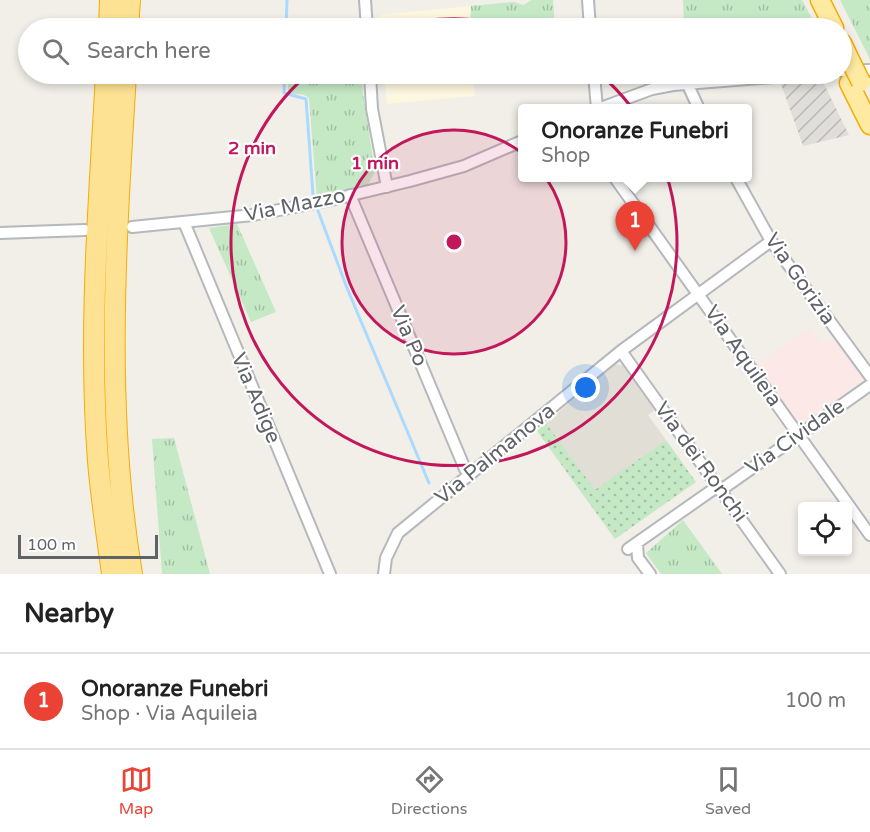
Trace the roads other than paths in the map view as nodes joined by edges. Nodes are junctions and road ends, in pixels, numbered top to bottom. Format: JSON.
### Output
{"nodes":[{"id":1,"x":110,"y":0,"type":"edge"},
{"id":2,"x":130,"y":0,"type":"edge"},
{"id":3,"x":365,"y":0,"type":"edge"},
{"id":4,"x":588,"y":0,"type":"edge"},
{"id":5,"x":807,"y":0,"type":"edge"},
{"id":6,"x":820,"y":0,"type":"edge"},
{"id":7,"x":109,"y":18,"type":"edge"},
{"id":8,"x":129,"y":18,"type":"edge"},
{"id":9,"x":366,"y":18,"type":"edge"},
{"id":10,"x":589,"y":18,"type":"edge"},
{"id":11,"x":817,"y":18,"type":"edge"},
{"id":12,"x":829,"y":18,"type":"edge"},
{"id":13,"x":852,"y":73,"type":"edge"},
{"id":14,"x":105,"y":84,"type":"edge"},
{"id":15,"x":125,"y":84,"type":"edge"},
{"id":16,"x":371,"y":84,"type":"edge"},
{"id":17,"x":595,"y":84,"type":"edge"},
{"id":18,"x":681,"y":84,"type":"edge"},
{"id":19,"x":687,"y":84,"type":"edge"},
{"id":20,"x":870,"y":99,"type":"edge"},
{"id":21,"x":597,"y":104,"type":"edge"},
{"id":22,"x":609,"y":104,"type":"edge"},
{"id":23,"x":697,"y":104,"type":"edge"},
{"id":24,"x":870,"y":125,"type":"edge"},
{"id":25,"x":518,"y":143,"type":"edge"},
{"id":26,"x":619,"y":182,"type":"edge"},
{"id":27,"x":739,"y":182,"type":"edge"},
{"id":28,"x":387,"y":187,"type":"junction"},
{"id":29,"x":350,"y":195,"type":"junction"},
{"id":30,"x":184,"y":222,"type":"junction"},
{"id":31,"x":132,"y":227,"type":"dead end"},
{"id":32,"x":85,"y":230,"type":"dead end"},
{"id":33,"x":0,"y":233,"type":"edge"},
{"id":34,"x":771,"y":241,"type":"junction"},
{"id":35,"x":698,"y":293,"type":"junction"},
{"id":36,"x":621,"y":351,"type":"junction"},
{"id":37,"x":870,"y":376,"type":"edge"},
{"id":38,"x":870,"y":385,"type":"edge"},
{"id":39,"x":799,"y":435,"type":"junction"},
{"id":40,"x":470,"y":476,"type":"junction"},
{"id":41,"x":719,"y":488,"type":"junction"},
{"id":42,"x":870,"y":535,"type":"edge"},
{"id":43,"x":112,"y":574,"type":"edge"},
{"id":44,"x":132,"y":574,"type":"edge"},
{"id":45,"x":330,"y":574,"type":"edge"},
{"id":46,"x":384,"y":574,"type":"edge"},
{"id":47,"x":650,"y":574,"type":"edge"},
{"id":48,"x":780,"y":574,"type":"edge"}],
"edges":[{"from":1,"to":7,"type":"highway"},
{"from":2,"to":8,"type":"highway"},
{"from":3,"to":9,"type":"street"},
{"from":4,"to":10,"type":"street"},
{"from":5,"to":11,"type":"highway"},
{"from":6,"to":12,"type":"highway"},
{"from":13,"to":20,"type":"highway"},
{"from":13,"to":24,"type":"highway"},
{"from":14,"to":43,"type":"highway"},
{"from":15,"to":44,"type":"highway"},
{"from":16,"to":28,"type":"street"},
{"from":17,"to":21,"type":"street"},
{"from":18,"to":22,"type":"street"},
{"from":19,"to":23,"type":"street"},
{"from":25,"to":28,"type":"street","name":"Via Mazzo"},
{"from":26,"to":35,"type":"street","name":"Via Aquileia"},
{"from":27,"to":34,"type":"street","name":"Via Gorizia"},
{"from":28,"to":29,"type":"street","name":"Via Mazzo"},
{"from":29,"to":30,"type":"street","name":"Via Mazzo"},
{"from":29,"to":40,"type":"street","name":"Via Po"},
{"from":30,"to":31,"type":"street","name":"Via Mazzo"},
{"from":30,"to":45,"type":"street","name":"Via Adige"},
{"from":32,"to":33,"type":"street"},
{"from":34,"to":35,"type":"street","name":"Via Palmanova"},
{"from":34,"to":37,"type":"street","name":"Via Gorizia"},
{"from":35,"to":36,"type":"street","name":"Via Palmanova"},
{"from":35,"to":39,"type":"street","name":"Via Aquileia"},
{"from":36,"to":40,"type":"street","name":"Via Palmanova"},
{"from":36,"to":41,"type":"street","name":"Via dei Ronchi"},
{"from":38,"to":39,"type":"street","name":"Via Cividale"},
{"from":39,"to":41,"type":"street","name":"Via Cividale"},
{"from":39,"to":42,"type":"street","name":"Via Aquileia"},
{"from":40,"to":46,"type":"street","name":"Via Palmanova"},
{"from":41,"to":47,"type":"street","name":"Via Cividale"},
{"from":41,"to":48,"type":"street","name":"Via dei Ronchi"}]}
